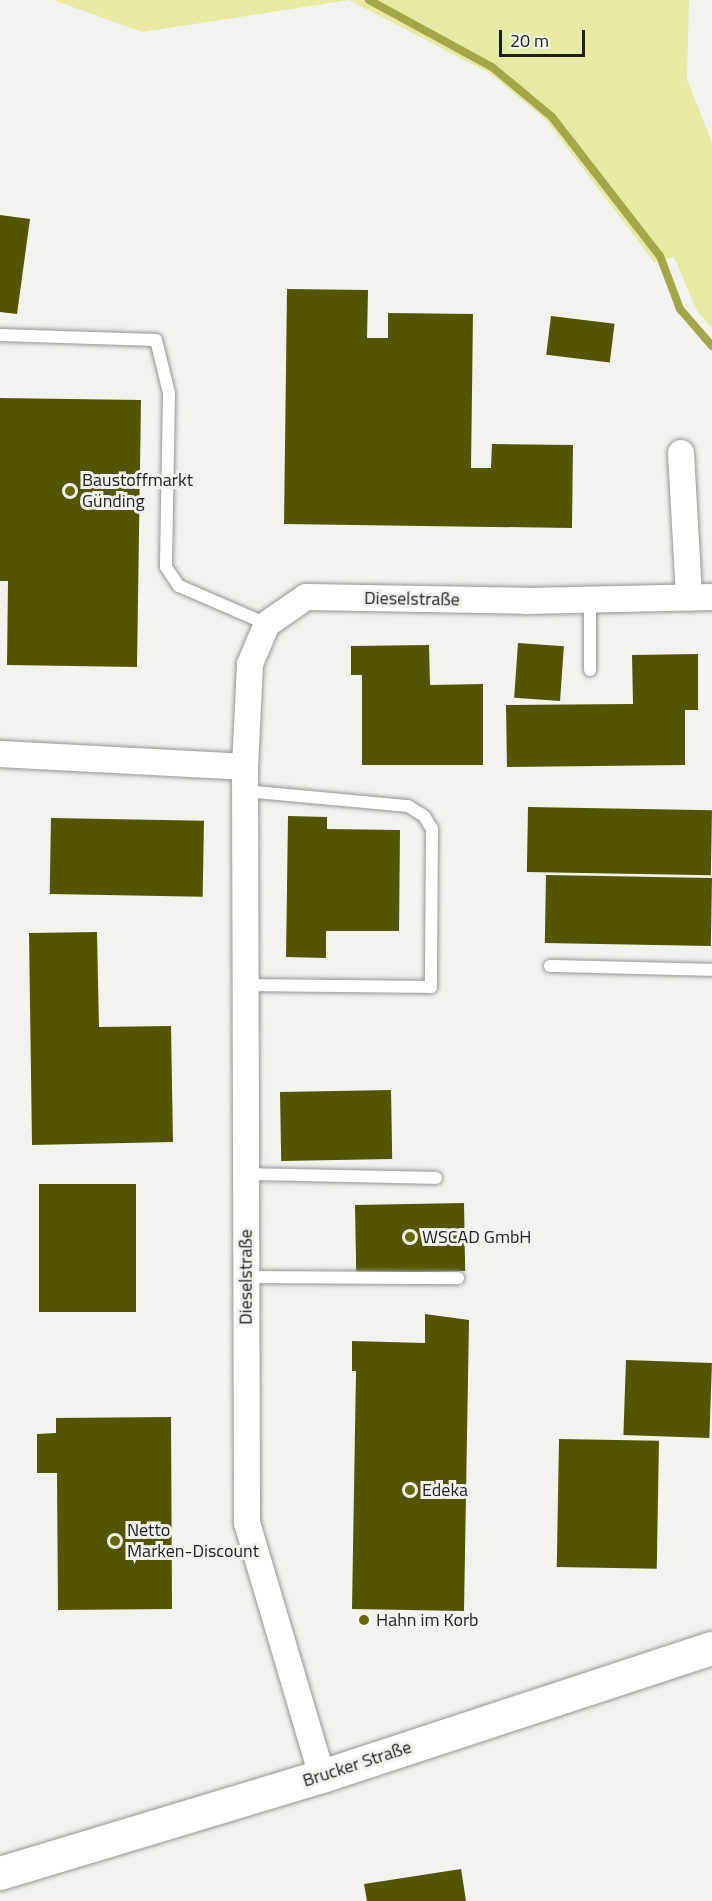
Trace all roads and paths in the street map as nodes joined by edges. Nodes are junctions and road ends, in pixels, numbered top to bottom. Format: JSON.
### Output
{"nodes":[{"id":1,"x":0,"y":335,"type":"edge"},
{"id":2,"x":681,"y":453,"type":"dead end"},
{"id":3,"x":701,"y":597,"type":"edge"},
{"id":4,"x":590,"y":600,"type":"junction"},
{"id":5,"x":267,"y":624,"type":"junction"},
{"id":6,"x":591,"y":670,"type":"dead end"},
{"id":7,"x":0,"y":754,"type":"edge"},
{"id":8,"x":245,"y":779,"type":"junction"},
{"id":9,"x":550,"y":966,"type":"dead end"},
{"id":10,"x":712,"y":970,"type":"edge"},
{"id":11,"x":246,"y":985,"type":"junction"},
{"id":12,"x":246,"y":1174,"type":"junction"},
{"id":13,"x":436,"y":1178,"type":"dead end"},
{"id":14,"x":246,"y":1277,"type":"junction"},
{"id":15,"x":458,"y":1278,"type":"dead end"},
{"id":16,"x":712,"y":1648,"type":"edge"},
{"id":17,"x":322,"y":1776,"type":"junction"},
{"id":18,"x":0,"y":1873,"type":"edge"}],
"edges":[{"from":1,"to":5,"type":"lane"},
{"from":2,"to":3,"type":"street"},
{"from":3,"to":4,"type":"street","name":"Dieselstraße"},
{"from":4,"to":5,"type":"street","name":"Dieselstraße"},
{"from":4,"to":6,"type":"lane"},
{"from":5,"to":8,"type":"street","name":"Dieselstraße"},
{"from":7,"to":8,"type":"street"},
{"from":8,"to":11,"type":"street","name":"Dieselstraße"},
{"from":8,"to":11,"type":"lane"},
{"from":9,"to":10,"type":"lane"},
{"from":11,"to":12,"type":"street","name":"Dieselstraße"},
{"from":12,"to":13,"type":"lane"},
{"from":12,"to":14,"type":"street","name":"Dieselstraße"},
{"from":14,"to":15,"type":"lane"},
{"from":14,"to":17,"type":"street","name":"Dieselstraße"},
{"from":16,"to":17,"type":"main road","name":"Brucker Straße"},
{"from":17,"to":18,"type":"main road","name":"Brucker Straße"}]}
